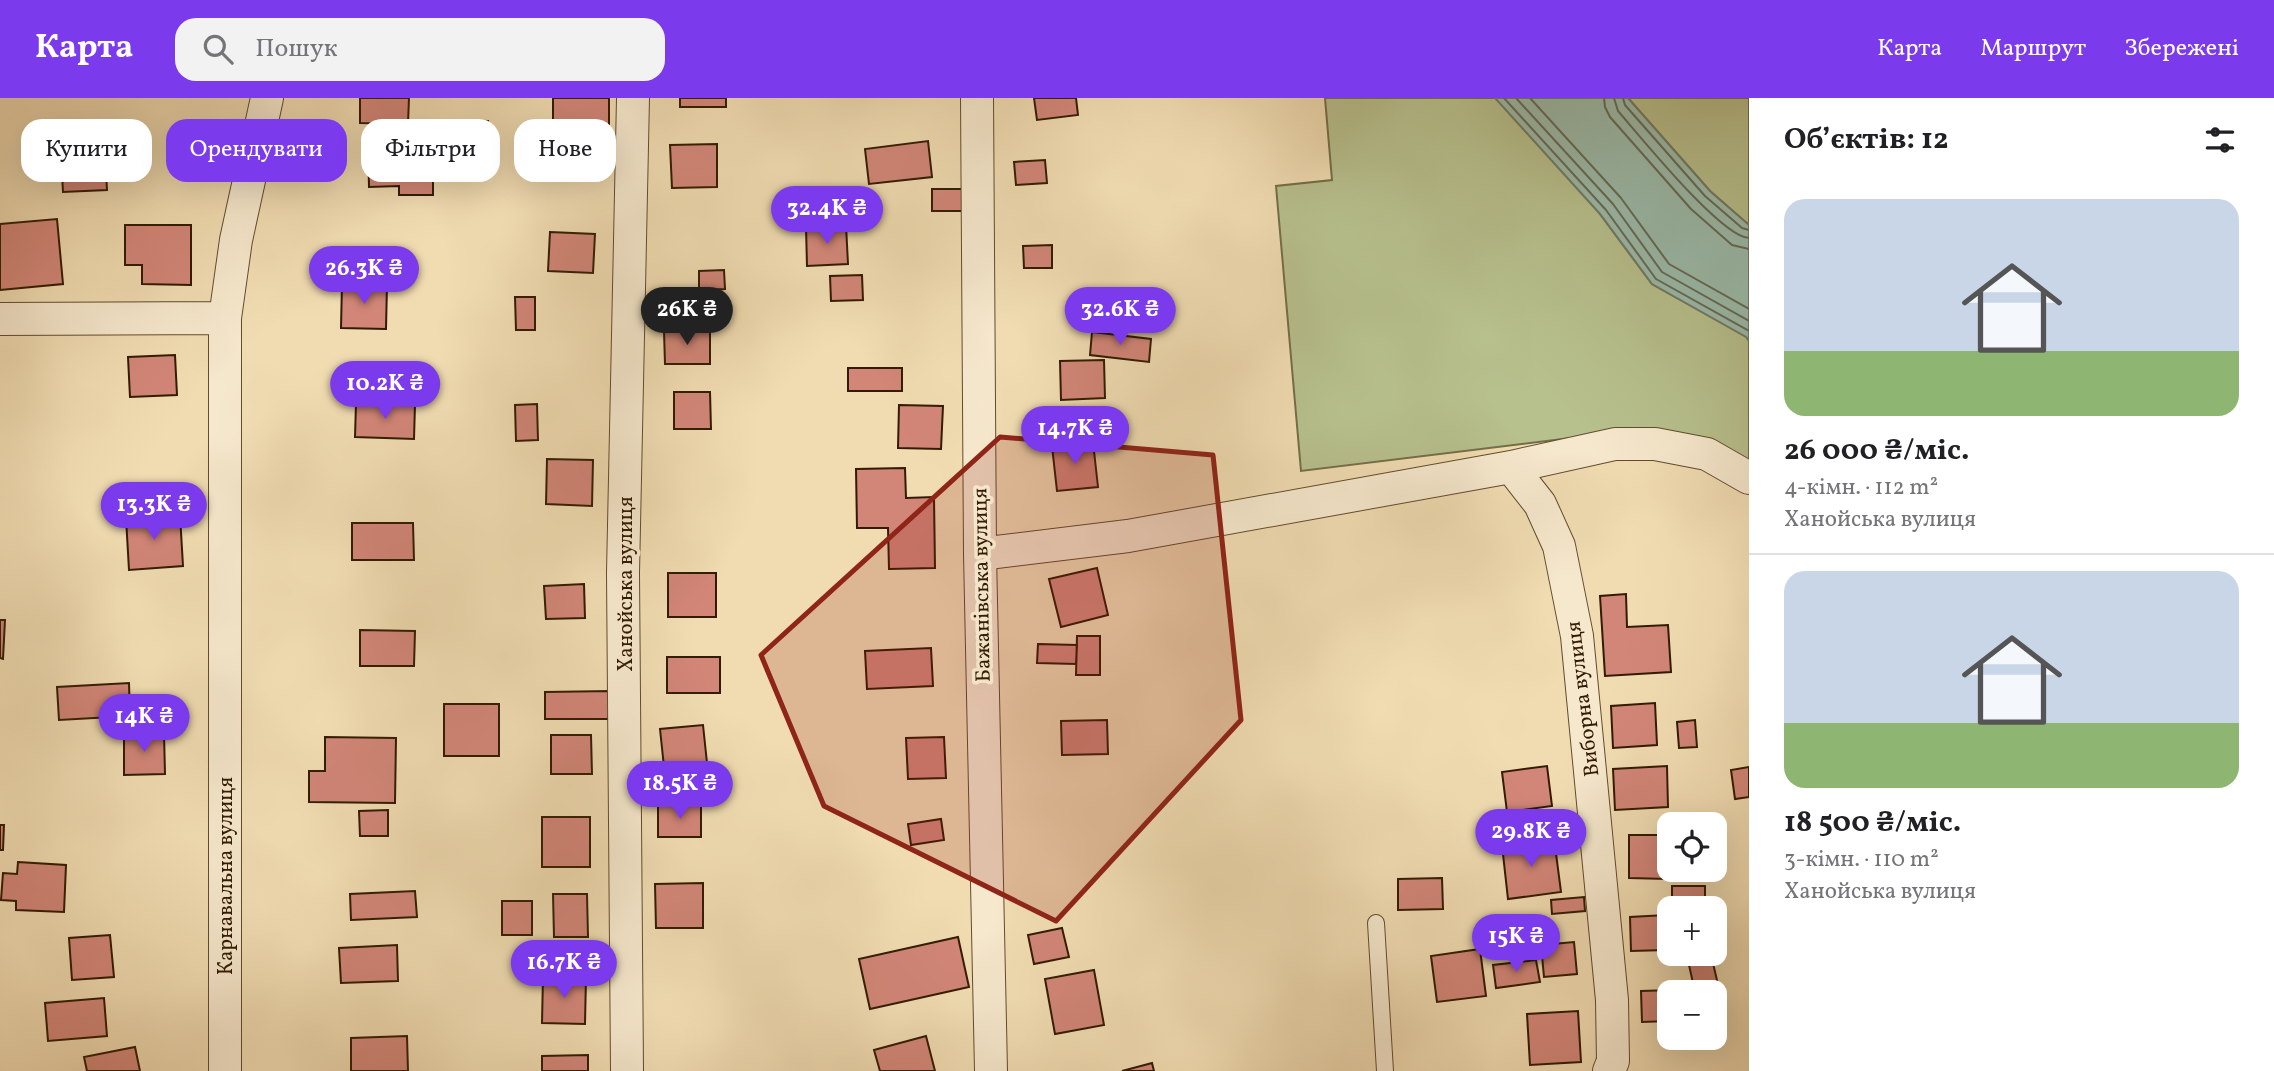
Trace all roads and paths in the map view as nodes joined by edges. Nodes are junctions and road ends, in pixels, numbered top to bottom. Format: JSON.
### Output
{"nodes":[{"id":1,"x":267,"y":98,"type":"edge"},
{"id":2,"x":633,"y":98,"type":"edge"},
{"id":3,"x":977,"y":98,"type":"edge"},
{"id":4,"x":225,"y":318,"type":"junction"},
{"id":5,"x":0,"y":319,"type":"edge"},
{"id":6,"x":1511,"y":467,"type":"junction"},
{"id":7,"x":1749,"y":478,"type":"edge"},
{"id":8,"x":980,"y":554,"type":"junction"},
{"id":9,"x":1376,"y":922,"type":"dead end"},
{"id":10,"x":225,"y":1071,"type":"edge"},
{"id":11,"x":627,"y":1071,"type":"edge"},
{"id":12,"x":990,"y":1071,"type":"edge"},
{"id":13,"x":1385,"y":1071,"type":"edge"},
{"id":14,"x":1609,"y":1071,"type":"edge"}],
"edges":[{"from":1,"to":4,"type":"street","name":"Карнавальна вулиця"},
{"from":2,"to":11,"type":"street","name":"Ханойська вулиця"},
{"from":3,"to":8,"type":"street","name":"Бажанівська вулиця"},
{"from":4,"to":5,"type":"street"},
{"from":4,"to":10,"type":"street","name":"Карнавальна вулиця"},
{"from":6,"to":7,"type":"street"},
{"from":6,"to":8,"type":"street"},
{"from":6,"to":14,"type":"street","name":"Виборна вулиця"},
{"from":8,"to":12,"type":"street","name":"Бажанівська вулиця"},
{"from":9,"to":13,"type":"lane"}]}
